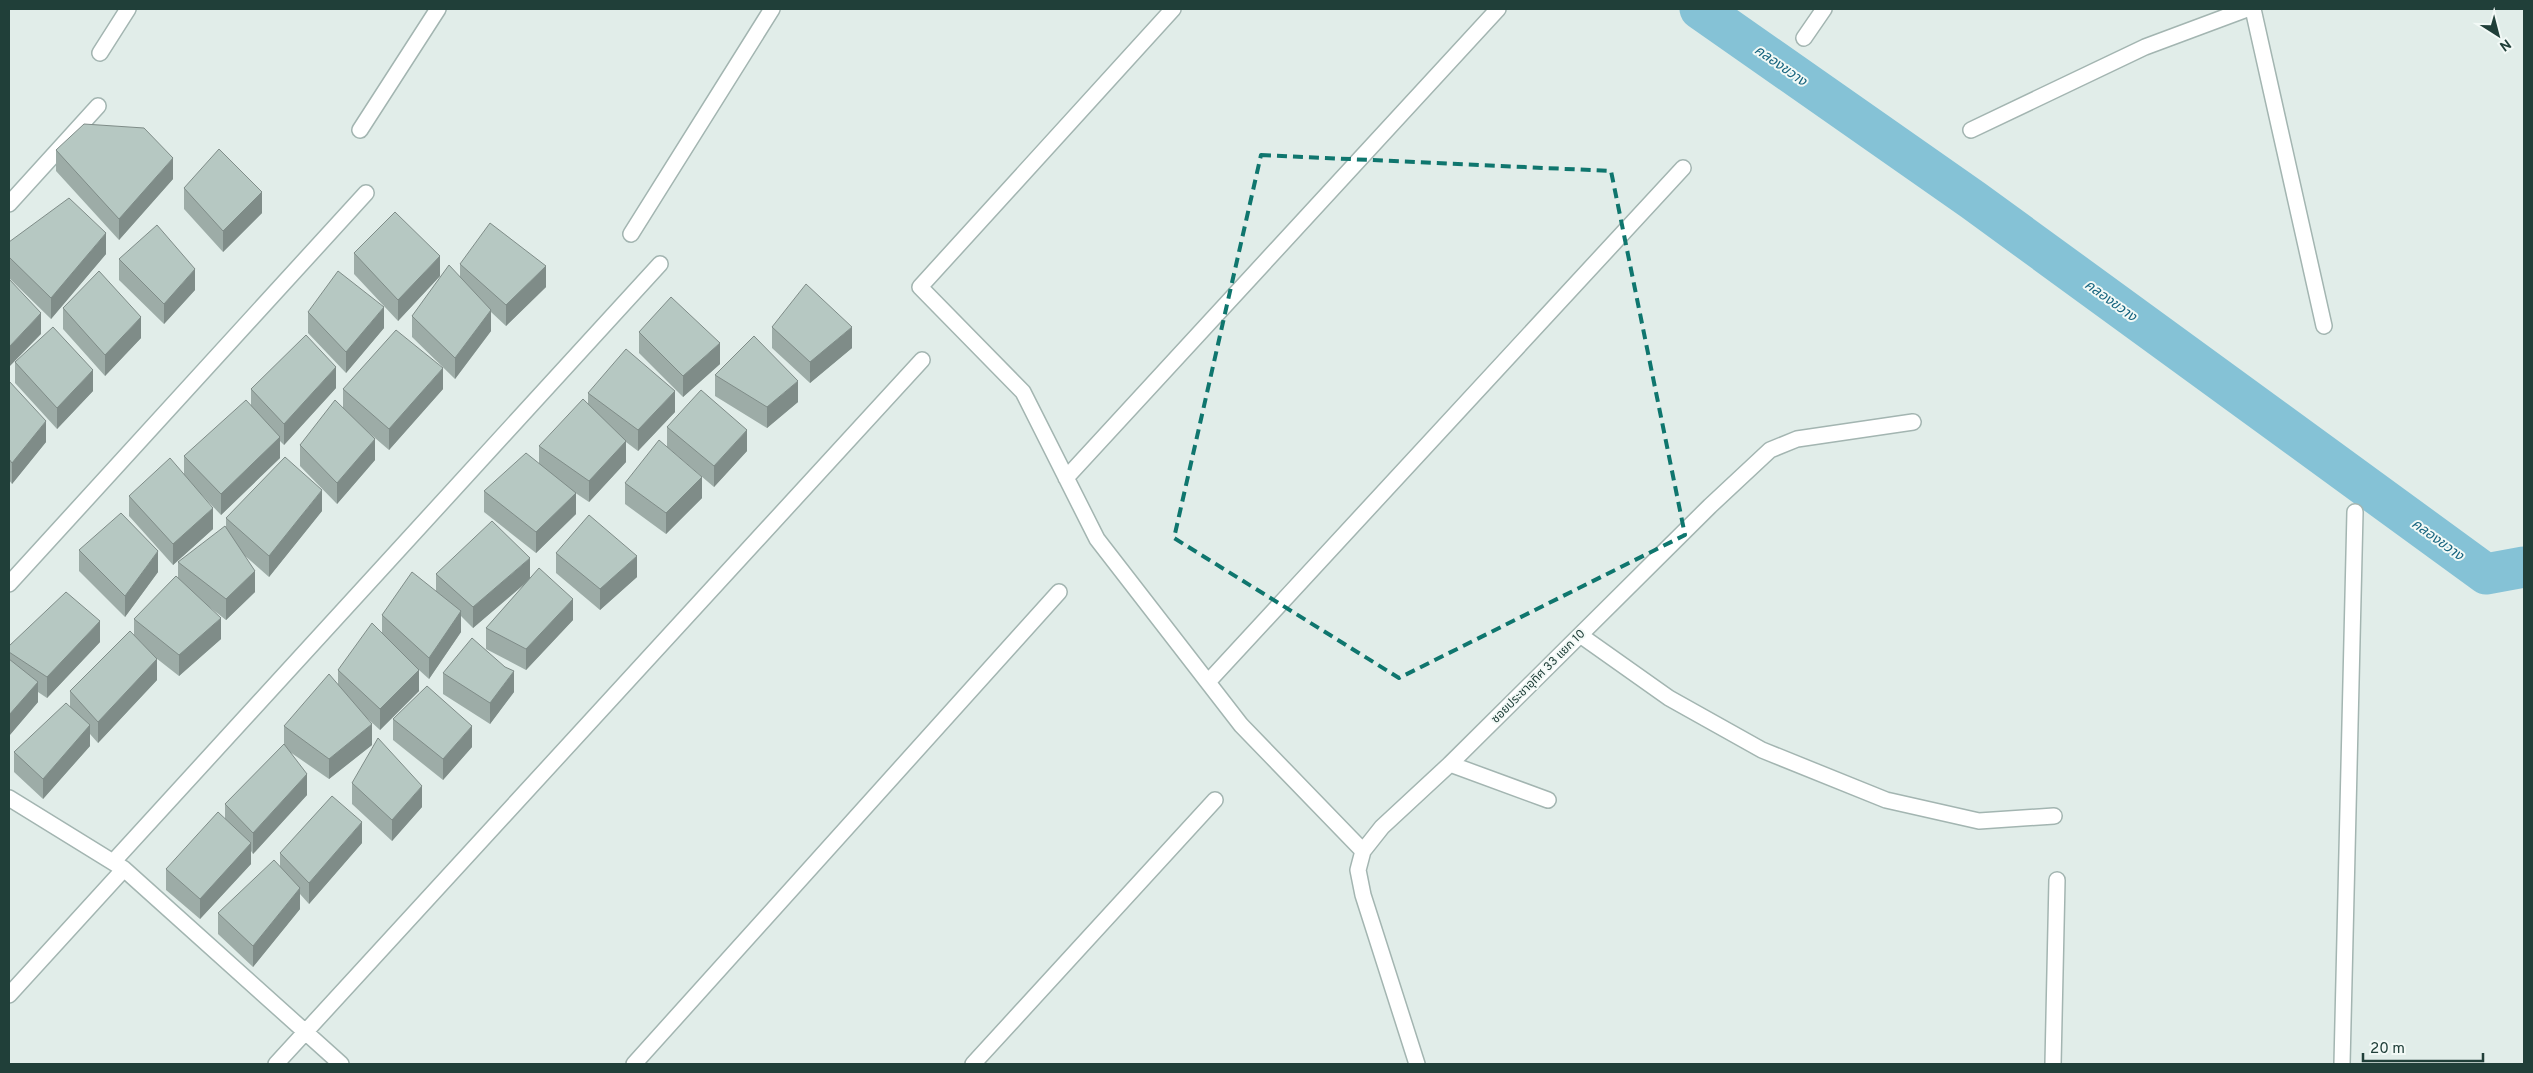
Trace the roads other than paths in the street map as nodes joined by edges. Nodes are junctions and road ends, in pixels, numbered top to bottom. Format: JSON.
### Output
{"nodes":[{"id":1,"x":128,"y":9,"type":"edge"},
{"id":2,"x":438,"y":9,"type":"edge"},
{"id":3,"x":772,"y":9,"type":"edge"},
{"id":4,"x":1498,"y":9,"type":"edge"},
{"id":5,"x":1824,"y":9,"type":"edge"},
{"id":6,"x":2247,"y":9,"type":"edge"},
{"id":7,"x":2253,"y":9,"type":"edge"},
{"id":8,"x":1171,"y":10,"type":"edge"},
{"id":9,"x":1804,"y":38,"type":"dead end"},
{"id":10,"x":100,"y":53,"type":"dead end"},
{"id":11,"x":98,"y":106,"type":"dead end"},
{"id":12,"x":360,"y":130,"type":"dead end"},
{"id":13,"x":1971,"y":130,"type":"dead end"},
{"id":14,"x":1683,"y":168,"type":"dead end"},
{"id":15,"x":366,"y":193,"type":"dead end"},
{"id":16,"x":9,"y":204,"type":"edge"},
{"id":17,"x":631,"y":234,"type":"dead end"},
{"id":18,"x":660,"y":264,"type":"dead end"},
{"id":19,"x":2324,"y":326,"type":"dead end"},
{"id":20,"x":922,"y":360,"type":"dead end"},
{"id":21,"x":1913,"y":422,"type":"dead end"},
{"id":22,"x":1066,"y":478,"type":"junction"},
{"id":23,"x":2355,"y":512,"type":"dead end"},
{"id":24,"x":9,"y":584,"type":"edge"},
{"id":25,"x":1059,"y":592,"type":"dead end"},
{"id":26,"x":1580,"y":635,"type":"junction"},
{"id":27,"x":1208,"y":682,"type":"junction"},
{"id":28,"x":1450,"y":764,"type":"junction"},
{"id":29,"x":9,"y":798,"type":"edge"},
{"id":30,"x":1215,"y":800,"type":"dead end"},
{"id":31,"x":1548,"y":800,"type":"dead end"},
{"id":32,"x":2054,"y":816,"type":"dead end"},
{"id":33,"x":1363,"y":851,"type":"junction"},
{"id":34,"x":118,"y":866,"type":"junction"},
{"id":35,"x":2057,"y":880,"type":"dead end"},
{"id":36,"x":9,"y":995,"type":"edge"},
{"id":37,"x":306,"y":1032,"type":"junction"},
{"id":38,"x":276,"y":1064,"type":"edge"},
{"id":39,"x":341,"y":1064,"type":"edge"},
{"id":40,"x":634,"y":1064,"type":"edge"},
{"id":41,"x":973,"y":1064,"type":"edge"},
{"id":42,"x":1416,"y":1064,"type":"edge"},
{"id":43,"x":2053,"y":1064,"type":"edge"},
{"id":44,"x":2342,"y":1064,"type":"edge"}],
"edges":[{"from":1,"to":10,"type":"street"},
{"from":2,"to":12,"type":"street"},
{"from":3,"to":17,"type":"street"},
{"from":4,"to":22,"type":"street"},
{"from":5,"to":9,"type":"street"},
{"from":6,"to":13,"type":"street"},
{"from":7,"to":19,"type":"street"},
{"from":8,"to":22,"type":"street"},
{"from":11,"to":16,"type":"street"},
{"from":14,"to":27,"type":"street"},
{"from":15,"to":24,"type":"street"},
{"from":18,"to":34,"type":"street"},
{"from":20,"to":37,"type":"street"},
{"from":21,"to":26,"type":"street","name":"ซอยประชาอุทิศ 33 แยก 10"},
{"from":22,"to":27,"type":"street"},
{"from":23,"to":44,"type":"street"},
{"from":25,"to":40,"type":"street"},
{"from":26,"to":28,"type":"street","name":"ซอยประชาอุทิศ 33 แยก 10"},
{"from":26,"to":32,"type":"street"},
{"from":27,"to":33,"type":"street"},
{"from":28,"to":31,"type":"street"},
{"from":28,"to":33,"type":"street","name":"ซอยประชาอุทิศ 33 แยก 10"},
{"from":29,"to":34,"type":"street"},
{"from":30,"to":41,"type":"street"},
{"from":33,"to":42,"type":"street","name":"ซอยประชาอุทิศ 33 แยก 10"},
{"from":34,"to":36,"type":"street"},
{"from":34,"to":37,"type":"street"},
{"from":35,"to":43,"type":"street"},
{"from":37,"to":38,"type":"street"},
{"from":37,"to":39,"type":"street"}]}
